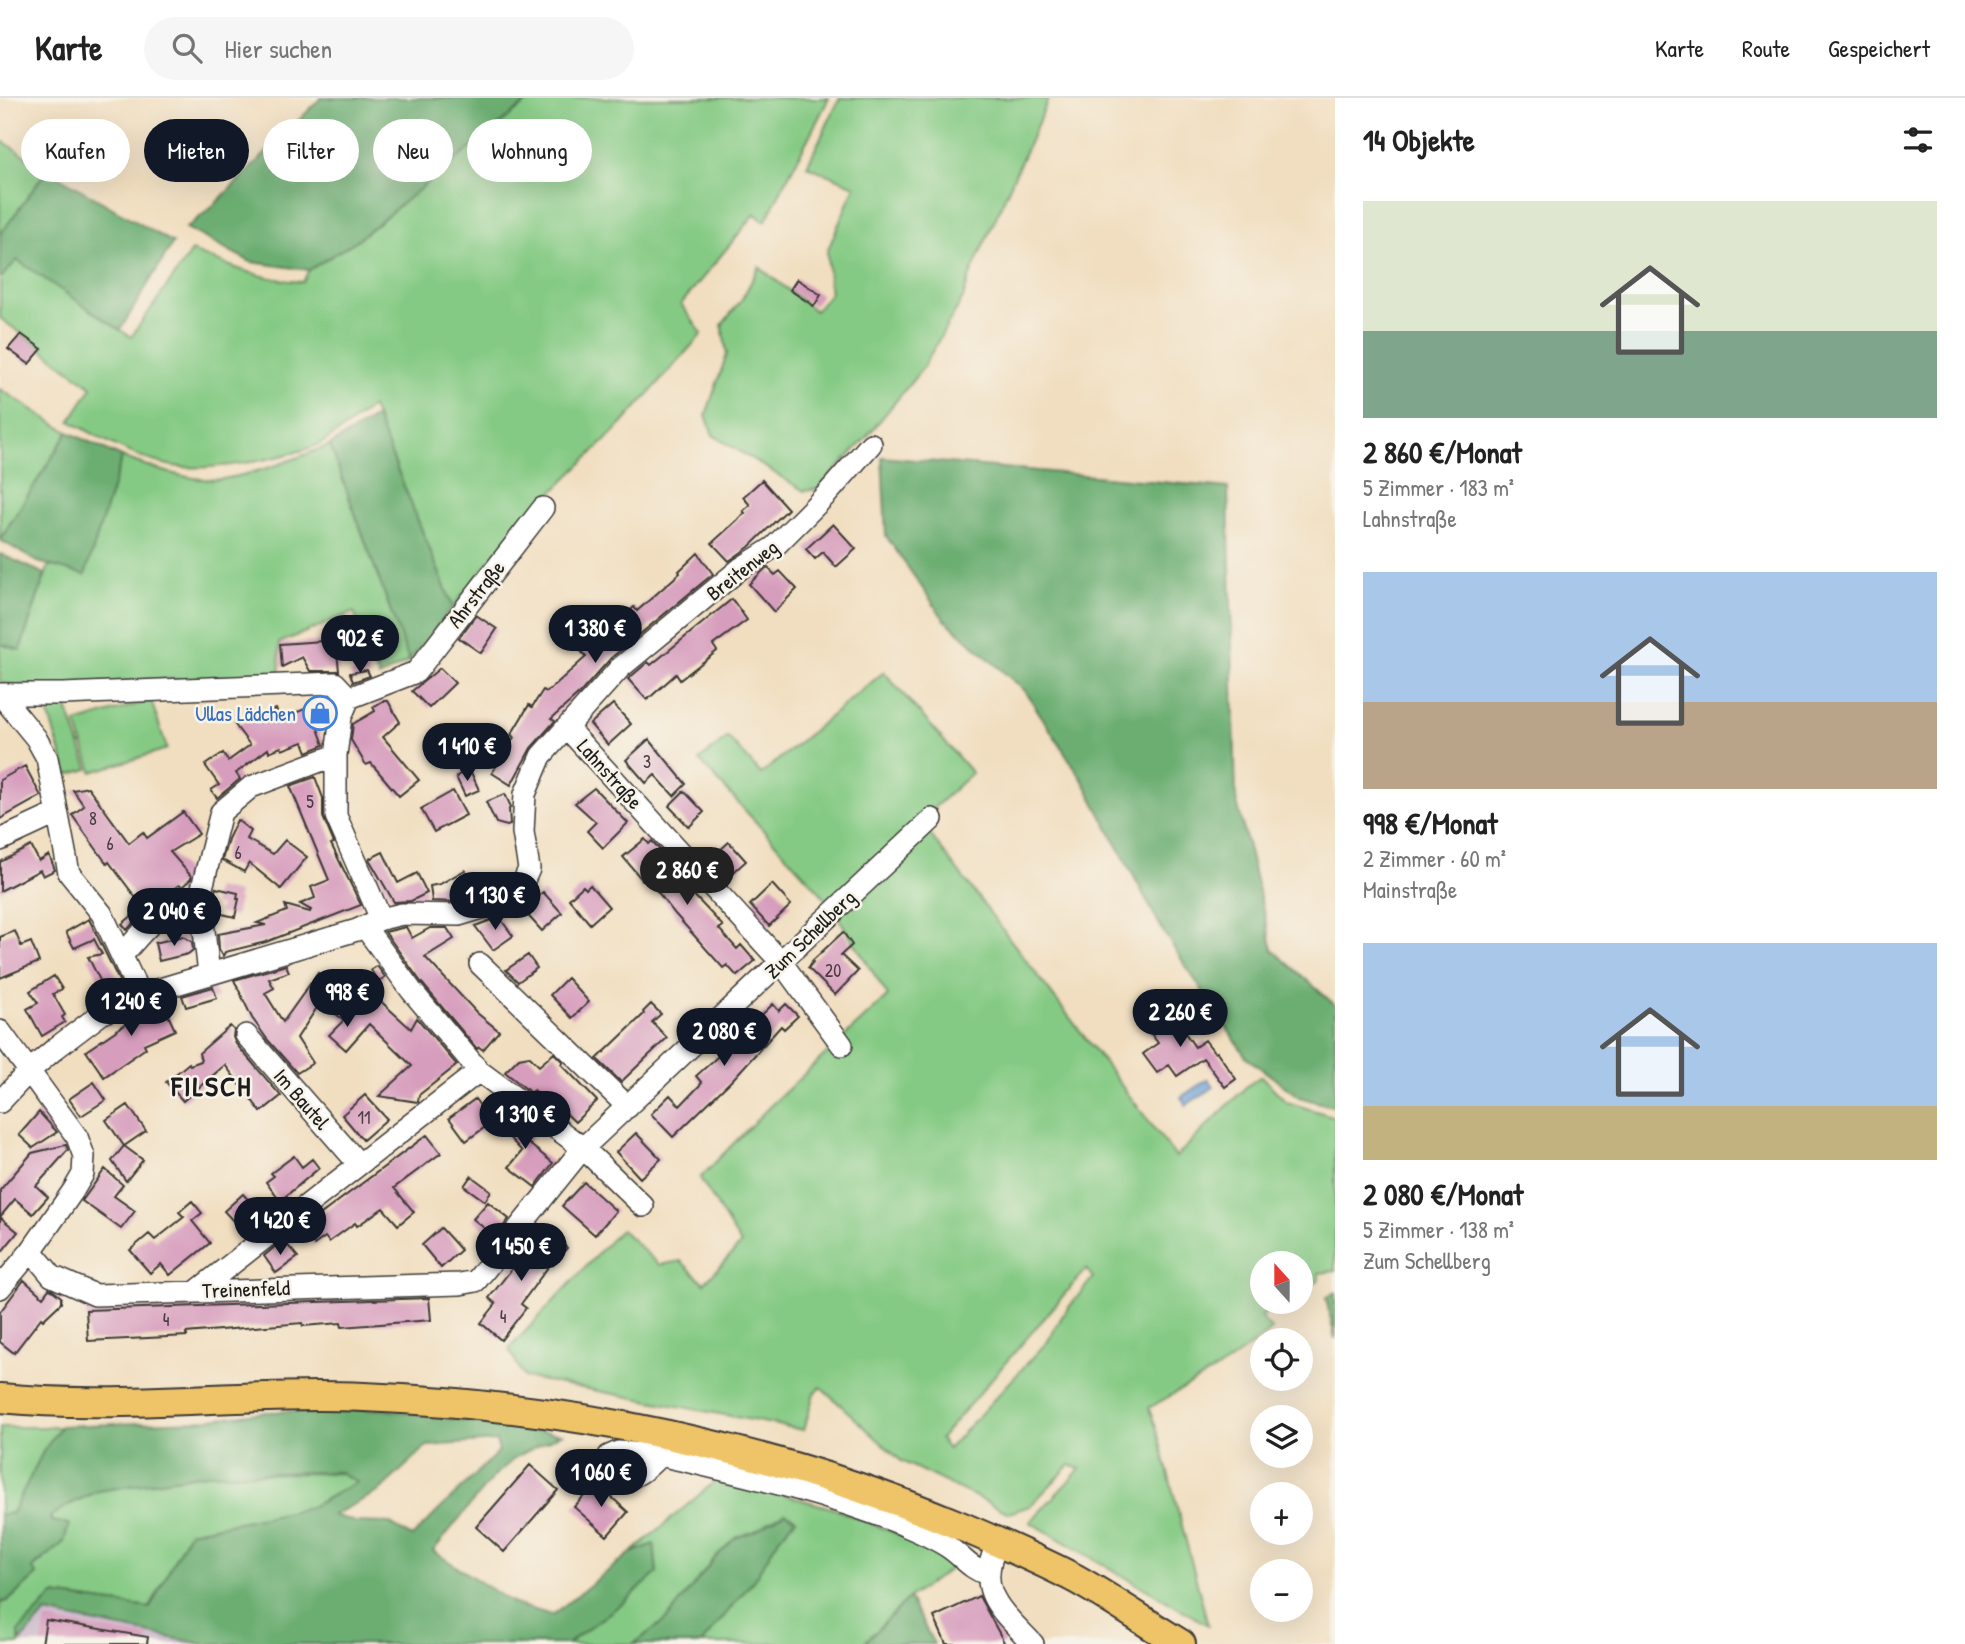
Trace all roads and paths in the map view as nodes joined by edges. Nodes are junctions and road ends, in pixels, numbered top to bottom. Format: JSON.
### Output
{"nodes":[{"id":1,"x":871,"y":444,"type":"dead end"},
{"id":2,"x":543,"y":508,"type":"dead end"},
{"id":3,"x":1,"y":694,"type":"edge"},
{"id":4,"x":349,"y":698,"type":"junction"},
{"id":5,"x":567,"y":728,"type":"junction"},
{"id":6,"x":336,"y":755,"type":"junction"},
{"id":7,"x":49,"y":817,"type":"junction"},
{"id":8,"x":932,"y":819,"type":"dead end"},
{"id":9,"x":0,"y":841,"type":"edge"},
{"id":10,"x":200,"y":896,"type":"junction"},
{"id":11,"x":374,"y":922,"type":"junction"},
{"id":12,"x":123,"y":954,"type":"junction"},
{"id":13,"x":781,"y":962,"type":"junction"},
{"id":14,"x":481,"y":964,"type":"dead end"},
{"id":15,"x":209,"y":974,"type":"junction"},
{"id":16,"x":140,"y":995,"type":"junction"},
{"id":17,"x":0,"y":1031,"type":"edge"},
{"id":18,"x":246,"y":1035,"type":"dead end"},
{"id":19,"x":842,"y":1045,"type":"dead end"},
{"id":20,"x":29,"y":1071,"type":"junction"},
{"id":21,"x":479,"y":1071,"type":"junction"},
{"id":22,"x":0,"y":1102,"type":"edge"},
{"id":23,"x":628,"y":1107,"type":"junction"},
{"id":24,"x":583,"y":1148,"type":"junction"},
{"id":25,"x":358,"y":1163,"type":"junction"},
{"id":26,"x":643,"y":1206,"type":"dead end"},
{"id":27,"x":30,"y":1251,"type":"junction"},
{"id":28,"x":476,"y":1281,"type":"joint"},
{"id":29,"x":0,"y":1288,"type":"edge"},
{"id":30,"x":197,"y":1291,"type":"junction"},
{"id":31,"x":0,"y":1398,"type":"edge"},
{"id":32,"x":660,"y":1455,"type":"dead end"},
{"id":33,"x":998,"y":1542,"type":"junction"},
{"id":34,"x":987,"y":1574,"type":"junction"},
{"id":35,"x":1033,"y":1644,"type":"edge"},
{"id":36,"x":1181,"y":1644,"type":"edge"}],
"edges":[{"from":1,"to":5,"type":"street","name":"Breitenweg"},
{"from":2,"to":4,"type":"street","name":"Ahrstraße"},
{"from":3,"to":4,"type":"street"},
{"from":3,"to":7,"type":"street"},
{"from":4,"to":6,"type":"street"},
{"from":5,"to":11,"type":"street","name":"Breitenweg"},
{"from":5,"to":13,"type":"street","name":"Lahnstraße"},
{"from":6,"to":10,"type":"street"},
{"from":6,"to":11,"type":"street"},
{"from":7,"to":9,"type":"street"},
{"from":7,"to":12,"type":"street"},
{"from":8,"to":13,"type":"street","name":"Zum Schellberg"},
{"from":10,"to":12,"type":"street"},
{"from":10,"to":15,"type":"street"},
{"from":11,"to":15,"type":"street","name":"Breitenweg"},
{"from":11,"to":21,"type":"street"},
{"from":12,"to":16,"type":"street"},
{"from":13,"to":19,"type":"street","name":"Lahnstraße"},
{"from":13,"to":23,"type":"street","name":"Zum Schellberg"},
{"from":14,"to":23,"type":"street"},
{"from":15,"to":16,"type":"street","name":"Breitenweg"},
{"from":16,"to":20,"type":"street","name":"Breitenweg"},
{"from":17,"to":20,"type":"street"},
{"from":18,"to":25,"type":"street","name":"Im Bautel"},
{"from":20,"to":22,"type":"street","name":"Breitenweg"},
{"from":20,"to":27,"type":"street"},
{"from":21,"to":24,"type":"street"},
{"from":21,"to":25,"type":"street"},
{"from":23,"to":24,"type":"street","name":"Zum Schellberg"},
{"from":24,"to":26,"type":"street"},
{"from":24,"to":28,"type":"street","name":"Zum Schellberg"},
{"from":25,"to":30,"type":"street"},
{"from":27,"to":29,"type":"street"},
{"from":27,"to":30,"type":"street","name":"Treinenfeld"},
{"from":28,"to":30,"type":"street","name":"Treinenfeld"},
{"from":31,"to":33,"type":"main road"},
{"from":32,"to":34,"type":"street"},
{"from":33,"to":34,"type":"street"},
{"from":33,"to":36,"type":"main road"},
{"from":34,"to":35,"type":"street"}]}
